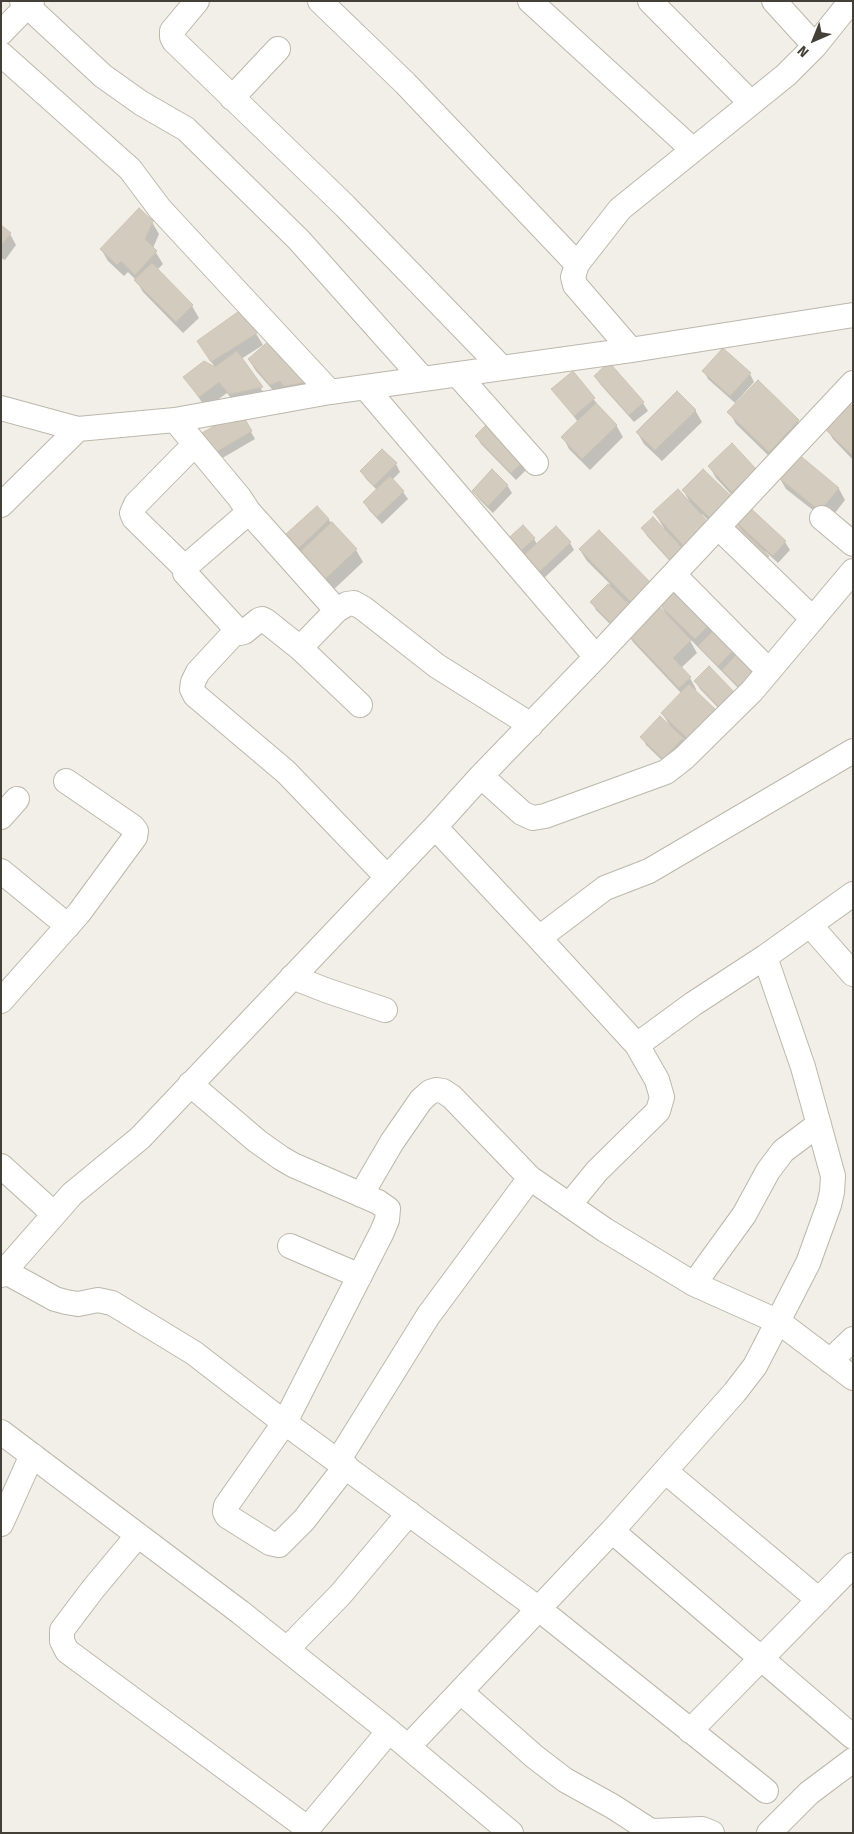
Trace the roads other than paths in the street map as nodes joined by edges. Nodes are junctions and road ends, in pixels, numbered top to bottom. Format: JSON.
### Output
{"nodes":[{"id":1,"x":197,"y":1,"type":"edge"},
{"id":2,"x":320,"y":1,"type":"edge"},
{"id":3,"x":530,"y":1,"type":"edge"},
{"id":4,"x":650,"y":1,"type":"edge"},
{"id":5,"x":774,"y":1,"type":"edge"},
{"id":6,"x":851,"y":1,"type":"edge"},
{"id":7,"x":27,"y":3,"type":"edge"},
{"id":8,"x":1,"y":33,"type":"edge"},
{"id":9,"x":815,"y":46,"type":"junction"},
{"id":10,"x":278,"y":49,"type":"dead end"},
{"id":11,"x":1,"y":54,"type":"edge"},
{"id":12,"x":232,"y":98,"type":"junction"},
{"id":13,"x":751,"y":103,"type":"junction"},
{"id":14,"x":693,"y":150,"type":"junction"},
{"id":15,"x":577,"y":264,"type":"junction"},
{"id":16,"x":853,"y":315,"type":"edge"},
{"id":17,"x":631,"y":350,"type":"junction"},
{"id":18,"x":502,"y":368,"type":"junction"},
{"id":19,"x":457,"y":374,"type":"junction"},
{"id":20,"x":423,"y":379,"type":"junction"},
{"id":21,"x":365,"y":386,"type":"junction"},
{"id":22,"x":852,"y":387,"type":"edge"},
{"id":23,"x":330,"y":392,"type":"junction"},
{"id":24,"x":1,"y":408,"type":"edge"},
{"id":25,"x":175,"y":420,"type":"junction"},
{"id":26,"x":78,"y":429,"type":"junction"},
{"id":27,"x":195,"y":444,"type":"junction"},
{"id":28,"x":536,"y":463,"type":"dead end"},
{"id":29,"x":1,"y":505,"type":"edge"},
{"id":30,"x":249,"y":512,"type":"junction"},
{"id":31,"x":822,"y":518,"type":"dead end"},
{"id":32,"x":718,"y":526,"type":"junction"},
{"id":33,"x":853,"y":544,"type":"edge"},
{"id":34,"x":185,"y":568,"type":"junction"},
{"id":35,"x":853,"y":571,"type":"edge"},
{"id":36,"x":674,"y":575,"type":"junction"},
{"id":37,"x":337,"y":610,"type":"junction"},
{"id":38,"x":813,"y":619,"type":"junction"},
{"id":39,"x":237,"y":630,"type":"junction"},
{"id":40,"x":300,"y":648,"type":"junction"},
{"id":41,"x":596,"y":658,"type":"junction"},
{"id":42,"x":769,"y":671,"type":"junction"},
{"id":43,"x":360,"y":705,"type":"dead end"},
{"id":44,"x":531,"y":725,"type":"junction"},
{"id":45,"x":853,"y":751,"type":"edge"},
{"id":46,"x":481,"y":776,"type":"junction"},
{"id":47,"x":66,"y":781,"type":"dead end"},
{"id":48,"x":17,"y":799,"type":"dead end"},
{"id":49,"x":1,"y":817,"type":"edge"},
{"id":50,"x":435,"y":827,"type":"junction"},
{"id":51,"x":1,"y":871,"type":"edge"},
{"id":52,"x":387,"y":878,"type":"junction"},
{"id":53,"x":853,"y":894,"type":"edge"},
{"id":54,"x":810,"y":925,"type":"junction"},
{"id":55,"x":68,"y":926,"type":"junction"},
{"id":56,"x":540,"y":938,"type":"junction"},
{"id":57,"x":765,"y":957,"type":"junction"},
{"id":58,"x":853,"y":974,"type":"edge"},
{"id":59,"x":292,"y":977,"type":"junction"},
{"id":60,"x":1,"y":1001,"type":"edge"},
{"id":61,"x":385,"y":1010,"type":"dead end"},
{"id":62,"x":638,"y":1045,"type":"junction"},
{"id":63,"x":190,"y":1084,"type":"junction"},
{"id":64,"x":819,"y":1124,"type":"junction"},
{"id":65,"x":1,"y":1166,"type":"edge"},
{"id":66,"x":530,"y":1178,"type":"junction"},
{"id":67,"x":361,"y":1195,"type":"junction"},
{"id":68,"x":570,"y":1204,"type":"junction"},
{"id":69,"x":54,"y":1214,"type":"junction"},
{"id":70,"x":290,"y":1246,"type":"dead end"},
{"id":71,"x":2,"y":1274,"type":"edge"},
{"id":72,"x":360,"y":1276,"type":"junction"},
{"id":73,"x":694,"y":1284,"type":"junction"},
{"id":74,"x":778,"y":1322,"type":"junction"},
{"id":75,"x":853,"y":1339,"type":"edge"},
{"id":76,"x":830,"y":1361,"type":"junction"},
{"id":77,"x":853,"y":1378,"type":"edge"},
{"id":78,"x":285,"y":1422,"type":"junction"},
{"id":79,"x":1,"y":1432,"type":"edge"},
{"id":80,"x":32,"y":1455,"type":"junction"},
{"id":81,"x":342,"y":1463,"type":"junction"},
{"id":82,"x":665,"y":1471,"type":"junction"},
{"id":83,"x":409,"y":1513,"type":"junction"},
{"id":84,"x":2,"y":1522,"type":"edge"},
{"id":85,"x":612,"y":1531,"type":"junction"},
{"id":86,"x":138,"y":1535,"type":"junction"},
{"id":87,"x":853,"y":1565,"type":"edge"},
{"id":88,"x":819,"y":1600,"type":"junction"},
{"id":89,"x":539,"y":1609,"type":"junction"},
{"id":90,"x":286,"y":1649,"type":"junction"},
{"id":91,"x":760,"y":1658,"type":"junction"},
{"id":92,"x":461,"y":1692,"type":"junction"},
{"id":93,"x":389,"y":1731,"type":"junction"},
{"id":94,"x":690,"y":1731,"type":"junction"},
{"id":95,"x":853,"y":1738,"type":"edge"},
{"id":96,"x":408,"y":1747,"type":"junction"},
{"id":97,"x":853,"y":1760,"type":"edge"},
{"id":98,"x":766,"y":1791,"type":"dead end"},
{"id":99,"x":306,"y":1830,"type":"edge"},
{"id":100,"x":654,"y":1832,"type":"edge"},
{"id":101,"x":511,"y":1833,"type":"edge"},
{"id":102,"x":712,"y":1833,"type":"edge"},
{"id":103,"x":769,"y":1833,"type":"edge"}],
"edges":[{"from":1,"to":12,"type":"street"},
{"from":2,"to":15,"type":"street"},
{"from":3,"to":14,"type":"street"},
{"from":4,"to":13,"type":"street"},
{"from":5,"to":9,"type":"street"},
{"from":6,"to":9,"type":"street"},
{"from":7,"to":8,"type":"street"},
{"from":7,"to":20,"type":"street"},
{"from":9,"to":13,"type":"street"},
{"from":10,"to":12,"type":"street"},
{"from":11,"to":23,"type":"street"},
{"from":12,"to":18,"type":"street"},
{"from":13,"to":14,"type":"street"},
{"from":14,"to":15,"type":"street"},
{"from":15,"to":17,"type":"street"},
{"from":16,"to":17,"type":"street"},
{"from":17,"to":18,"type":"street"},
{"from":18,"to":19,"type":"street"},
{"from":19,"to":20,"type":"street"},
{"from":19,"to":28,"type":"street"},
{"from":20,"to":21,"type":"street"},
{"from":21,"to":23,"type":"street"},
{"from":21,"to":41,"type":"street"},
{"from":22,"to":32,"type":"street"},
{"from":23,"to":25,"type":"street"},
{"from":24,"to":26,"type":"street"},
{"from":25,"to":26,"type":"street"},
{"from":25,"to":27,"type":"street"},
{"from":26,"to":29,"type":"street"},
{"from":27,"to":30,"type":"street"},
{"from":27,"to":34,"type":"street"},
{"from":30,"to":34,"type":"street"},
{"from":30,"to":37,"type":"street"},
{"from":31,"to":33,"type":"street"},
{"from":32,"to":36,"type":"street"},
{"from":32,"to":38,"type":"street"},
{"from":34,"to":39,"type":"street"},
{"from":35,"to":38,"type":"street"},
{"from":36,"to":41,"type":"street"},
{"from":36,"to":42,"type":"street"},
{"from":37,"to":40,"type":"street"},
{"from":37,"to":44,"type":"street"},
{"from":38,"to":42,"type":"street"},
{"from":39,"to":40,"type":"street"},
{"from":39,"to":52,"type":"street"},
{"from":40,"to":43,"type":"street"},
{"from":41,"to":44,"type":"street"},
{"from":42,"to":46,"type":"street"},
{"from":44,"to":46,"type":"street"},
{"from":45,"to":56,"type":"street"},
{"from":46,"to":50,"type":"street"},
{"from":47,"to":55,"type":"street"},
{"from":48,"to":49,"type":"street"},
{"from":50,"to":52,"type":"street"},
{"from":50,"to":56,"type":"street"},
{"from":51,"to":55,"type":"street"},
{"from":52,"to":59,"type":"street"},
{"from":53,"to":54,"type":"street"},
{"from":54,"to":57,"type":"street"},
{"from":54,"to":58,"type":"street"},
{"from":55,"to":60,"type":"street"},
{"from":56,"to":62,"type":"street"},
{"from":57,"to":62,"type":"street"},
{"from":57,"to":64,"type":"street"},
{"from":59,"to":61,"type":"street"},
{"from":59,"to":63,"type":"street"},
{"from":62,"to":68,"type":"street"},
{"from":63,"to":67,"type":"street"},
{"from":63,"to":69,"type":"street"},
{"from":64,"to":73,"type":"street"},
{"from":64,"to":74,"type":"street"},
{"from":65,"to":69,"type":"street"},
{"from":66,"to":67,"type":"street"},
{"from":66,"to":68,"type":"street"},
{"from":66,"to":81,"type":"street"},
{"from":67,"to":72,"type":"street"},
{"from":68,"to":73,"type":"street"},
{"from":69,"to":71,"type":"street"},
{"from":70,"to":72,"type":"street"},
{"from":71,"to":78,"type":"street"},
{"from":72,"to":78,"type":"street"},
{"from":73,"to":74,"type":"street"},
{"from":74,"to":76,"type":"street"},
{"from":74,"to":82,"type":"street"},
{"from":75,"to":76,"type":"street"},
{"from":76,"to":77,"type":"street"},
{"from":78,"to":81,"type":"street"},
{"from":78,"to":81,"type":"street"},
{"from":79,"to":80,"type":"street"},
{"from":80,"to":84,"type":"street"},
{"from":80,"to":86,"type":"street"},
{"from":81,"to":83,"type":"street"},
{"from":82,"to":85,"type":"street"},
{"from":82,"to":88,"type":"street"},
{"from":83,"to":89,"type":"street"},
{"from":83,"to":90,"type":"street"},
{"from":85,"to":89,"type":"street"},
{"from":85,"to":91,"type":"street"},
{"from":86,"to":90,"type":"street"},
{"from":86,"to":99,"type":"street"},
{"from":87,"to":88,"type":"street"},
{"from":88,"to":91,"type":"street"},
{"from":89,"to":92,"type":"street"},
{"from":89,"to":94,"type":"street"},
{"from":90,"to":93,"type":"street"},
{"from":91,"to":94,"type":"street"},
{"from":91,"to":95,"type":"street"},
{"from":92,"to":96,"type":"street"},
{"from":92,"to":100,"type":"street"},
{"from":93,"to":96,"type":"street"},
{"from":93,"to":99,"type":"street"},
{"from":94,"to":98,"type":"street"},
{"from":96,"to":101,"type":"street"},
{"from":97,"to":103,"type":"street"},
{"from":100,"to":102,"type":"street"}]}
